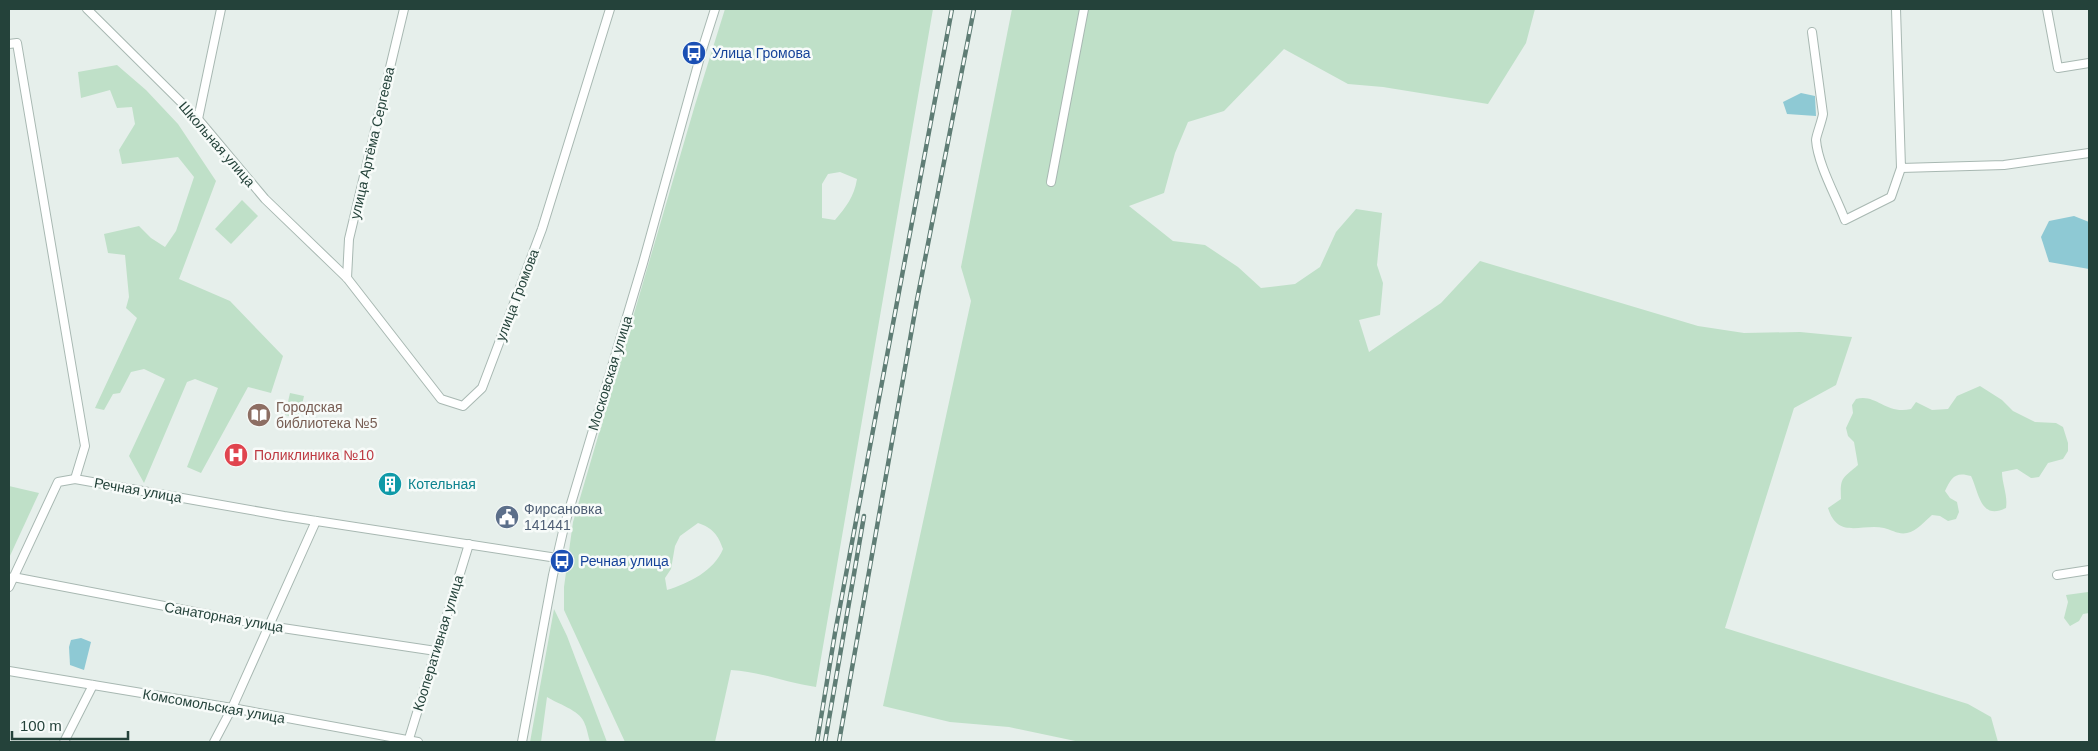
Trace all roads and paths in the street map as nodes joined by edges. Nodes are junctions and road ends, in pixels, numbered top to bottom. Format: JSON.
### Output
{"nodes":[{"id":1,"x":87,"y":9,"type":"edge"},
{"id":2,"x":221,"y":9,"type":"edge"},
{"id":3,"x":404,"y":9,"type":"edge"},
{"id":4,"x":610,"y":9,"type":"edge"},
{"id":5,"x":715,"y":9,"type":"edge"},
{"id":6,"x":1084,"y":9,"type":"edge"},
{"id":7,"x":1896,"y":9,"type":"edge"},
{"id":8,"x":2047,"y":9,"type":"edge"},
{"id":9,"x":1812,"y":32,"type":"dead end"},
{"id":10,"x":9,"y":44,"type":"edge"},
{"id":11,"x":2089,"y":64,"type":"edge"},
{"id":12,"x":198,"y":119,"type":"junction"},
{"id":13,"x":2089,"y":153,"type":"edge"},
{"id":14,"x":1901,"y":168,"type":"junction"},
{"id":15,"x":1051,"y":182,"type":"dead end"},
{"id":16,"x":347,"y":278,"type":"junction"},
{"id":17,"x":75,"y":479,"type":"junction"},
{"id":18,"x":316,"y":521,"type":"junction"},
{"id":19,"x":468,"y":544,"type":"junction"},
{"id":20,"x":557,"y":558,"type":"junction"},
{"id":21,"x":2089,"y":570,"type":"edge"},
{"id":22,"x":2057,"y":576,"type":"dead end"},
{"id":23,"x":14,"y":577,"type":"junction"},
{"id":24,"x":9,"y":586,"type":"edge"},
{"id":25,"x":269,"y":626,"type":"junction"},
{"id":26,"x":436,"y":651,"type":"junction"},
{"id":27,"x":9,"y":671,"type":"edge"},
{"id":28,"x":94,"y":685,"type":"junction"},
{"id":29,"x":232,"y":708,"type":"junction"},
{"id":30,"x":408,"y":741,"type":"edge"},
{"id":31,"x":64,"y":742,"type":"edge"},
{"id":32,"x":214,"y":742,"type":"edge"},
{"id":33,"x":418,"y":742,"type":"edge"},
{"id":34,"x":522,"y":742,"type":"edge"}],
"edges":[{"from":1,"to":12,"type":"street","name":"Школьная улица"},
{"from":2,"to":12,"type":"street"},
{"from":3,"to":16,"type":"street","name":"улица Артёма Сергеева"},
{"from":4,"to":16,"type":"street","name":"улица Громова"},
{"from":5,"to":20,"type":"street","name":"Московская улица"},
{"from":6,"to":15,"type":"street"},
{"from":7,"to":14,"type":"street"},
{"from":8,"to":11,"type":"street"},
{"from":9,"to":14,"type":"street"},
{"from":10,"to":17,"type":"street","name":"Речная улица"},
{"from":12,"to":16,"type":"street","name":"Школьная улица"},
{"from":13,"to":14,"type":"street"},
{"from":17,"to":18,"type":"street","name":"Речная улица"},
{"from":17,"to":23,"type":"street"},
{"from":18,"to":19,"type":"street","name":"Речная улица"},
{"from":18,"to":25,"type":"street"},
{"from":19,"to":20,"type":"street","name":"Речная улица"},
{"from":19,"to":26,"type":"street","name":"Кооперативная улица"},
{"from":20,"to":34,"type":"street","name":"Московская улица"},
{"from":21,"to":22,"type":"street"},
{"from":23,"to":24,"type":"street"},
{"from":23,"to":25,"type":"street","name":"Санаторная улица"},
{"from":25,"to":26,"type":"street","name":"Санаторная улица"},
{"from":25,"to":29,"type":"street"},
{"from":26,"to":30,"type":"street","name":"Кооперативная улица"},
{"from":27,"to":28,"type":"street","name":"Комсомольская улица"},
{"from":28,"to":29,"type":"street","name":"Комсомольская улица"},
{"from":28,"to":31,"type":"street"},
{"from":29,"to":30,"type":"street","name":"Комсомольская улица"},
{"from":29,"to":32,"type":"street"},
{"from":30,"to":33,"type":"street","name":"Комсомольская улица"}]}
